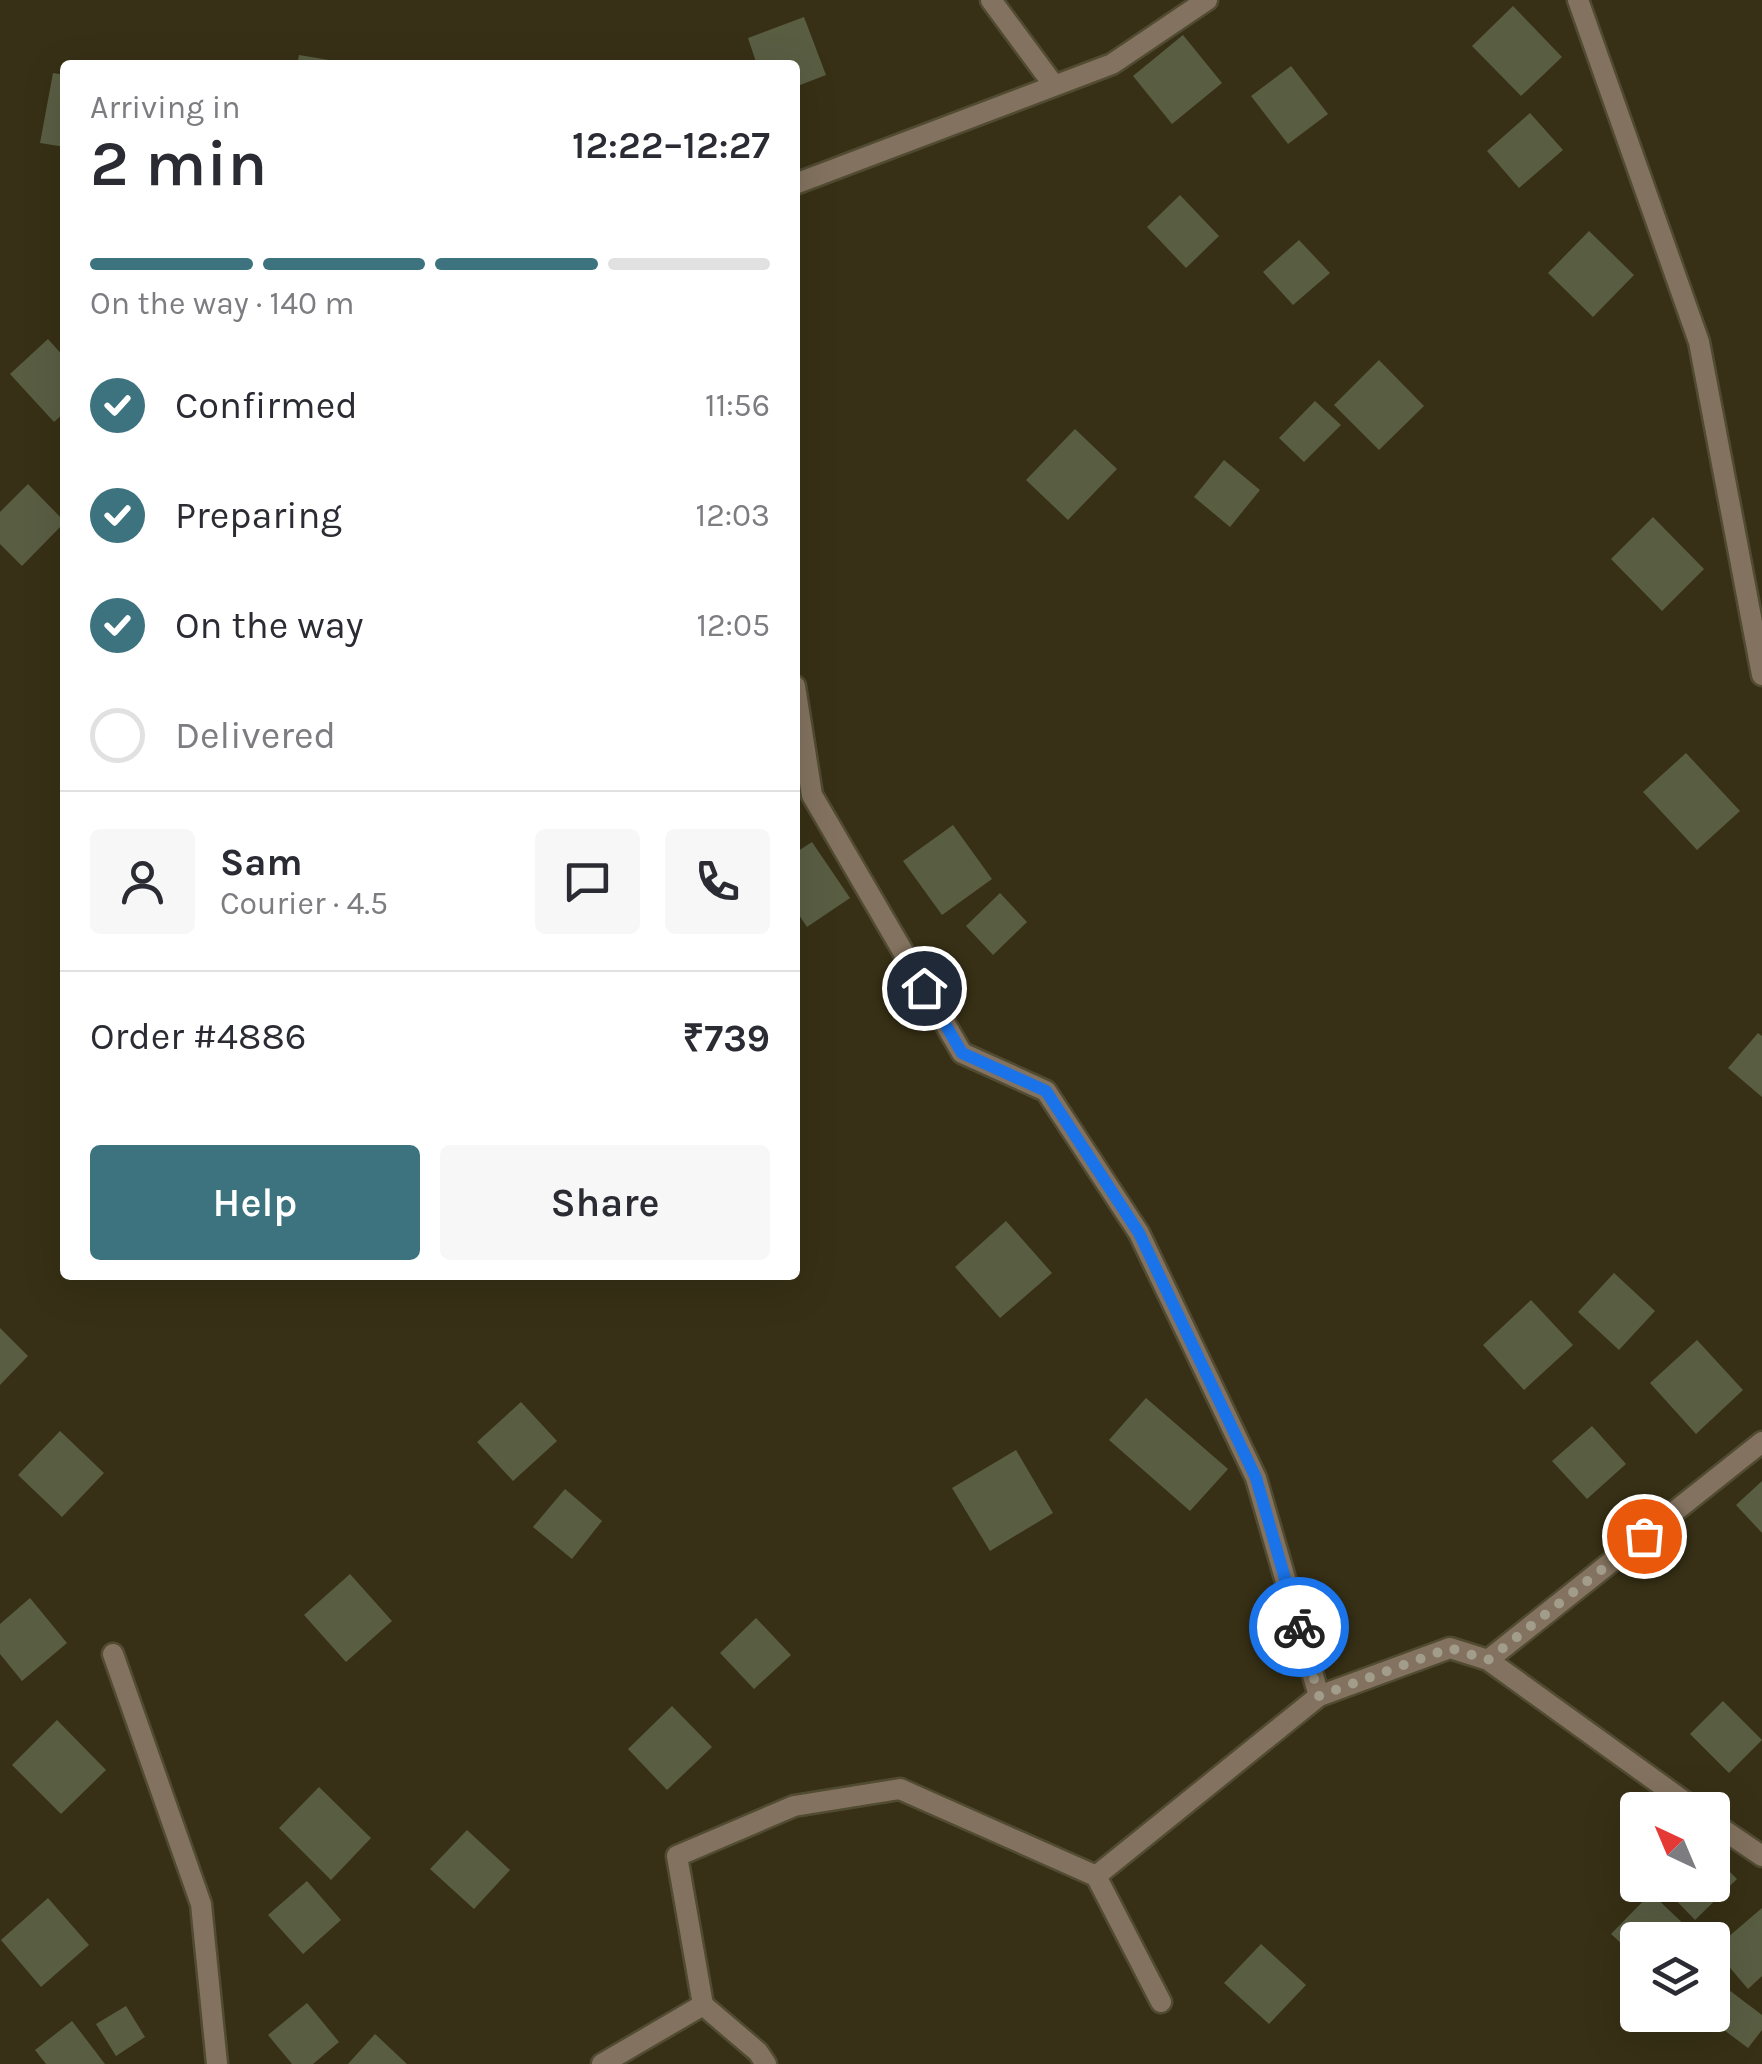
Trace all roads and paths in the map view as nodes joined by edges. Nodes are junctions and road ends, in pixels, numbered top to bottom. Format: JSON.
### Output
{"nodes":[{"id":1,"x":992,"y":0,"type":"edge"},
{"id":2,"x":1207,"y":0,"type":"edge"},
{"id":3,"x":1578,"y":0,"type":"edge"},
{"id":4,"x":1053,"y":84,"type":"junction"},
{"id":5,"x":800,"y":182,"type":"edge"},
{"id":6,"x":1762,"y":675,"type":"edge"},
{"id":7,"x":800,"y":718,"type":"edge"},
{"id":8,"x":1762,"y":1442,"type":"edge"},
{"id":9,"x":113,"y":1654,"type":"dead end"},
{"id":10,"x":1488,"y":1660,"type":"junction"},
{"id":11,"x":1319,"y":1696,"type":"junction"},
{"id":12,"x":1671,"y":1792,"type":"edge"},
{"id":13,"x":1730,"y":1834,"type":"edge"},
{"id":14,"x":1762,"y":1856,"type":"edge"},
{"id":15,"x":1096,"y":1876,"type":"junction"},
{"id":16,"x":1160,"y":2002,"type":"dead end"},
{"id":17,"x":704,"y":2005,"type":"junction"},
{"id":18,"x":217,"y":2064,"type":"edge"},
{"id":19,"x":602,"y":2064,"type":"edge"},
{"id":20,"x":766,"y":2064,"type":"edge"}],
"edges":[{"from":1,"to":4,"type":"street"},
{"from":2,"to":4,"type":"street"},
{"from":3,"to":6,"type":"street"},
{"from":4,"to":5,"type":"street"},
{"from":7,"to":11,"type":"street"},
{"from":8,"to":10,"type":"street"},
{"from":9,"to":18,"type":"street"},
{"from":10,"to":11,"type":"street"},
{"from":10,"to":12,"type":"street"},
{"from":11,"to":15,"type":"street"},
{"from":13,"to":14,"type":"street"},
{"from":15,"to":16,"type":"street"},
{"from":15,"to":17,"type":"street"},
{"from":17,"to":19,"type":"street"},
{"from":17,"to":20,"type":"street"}]}
